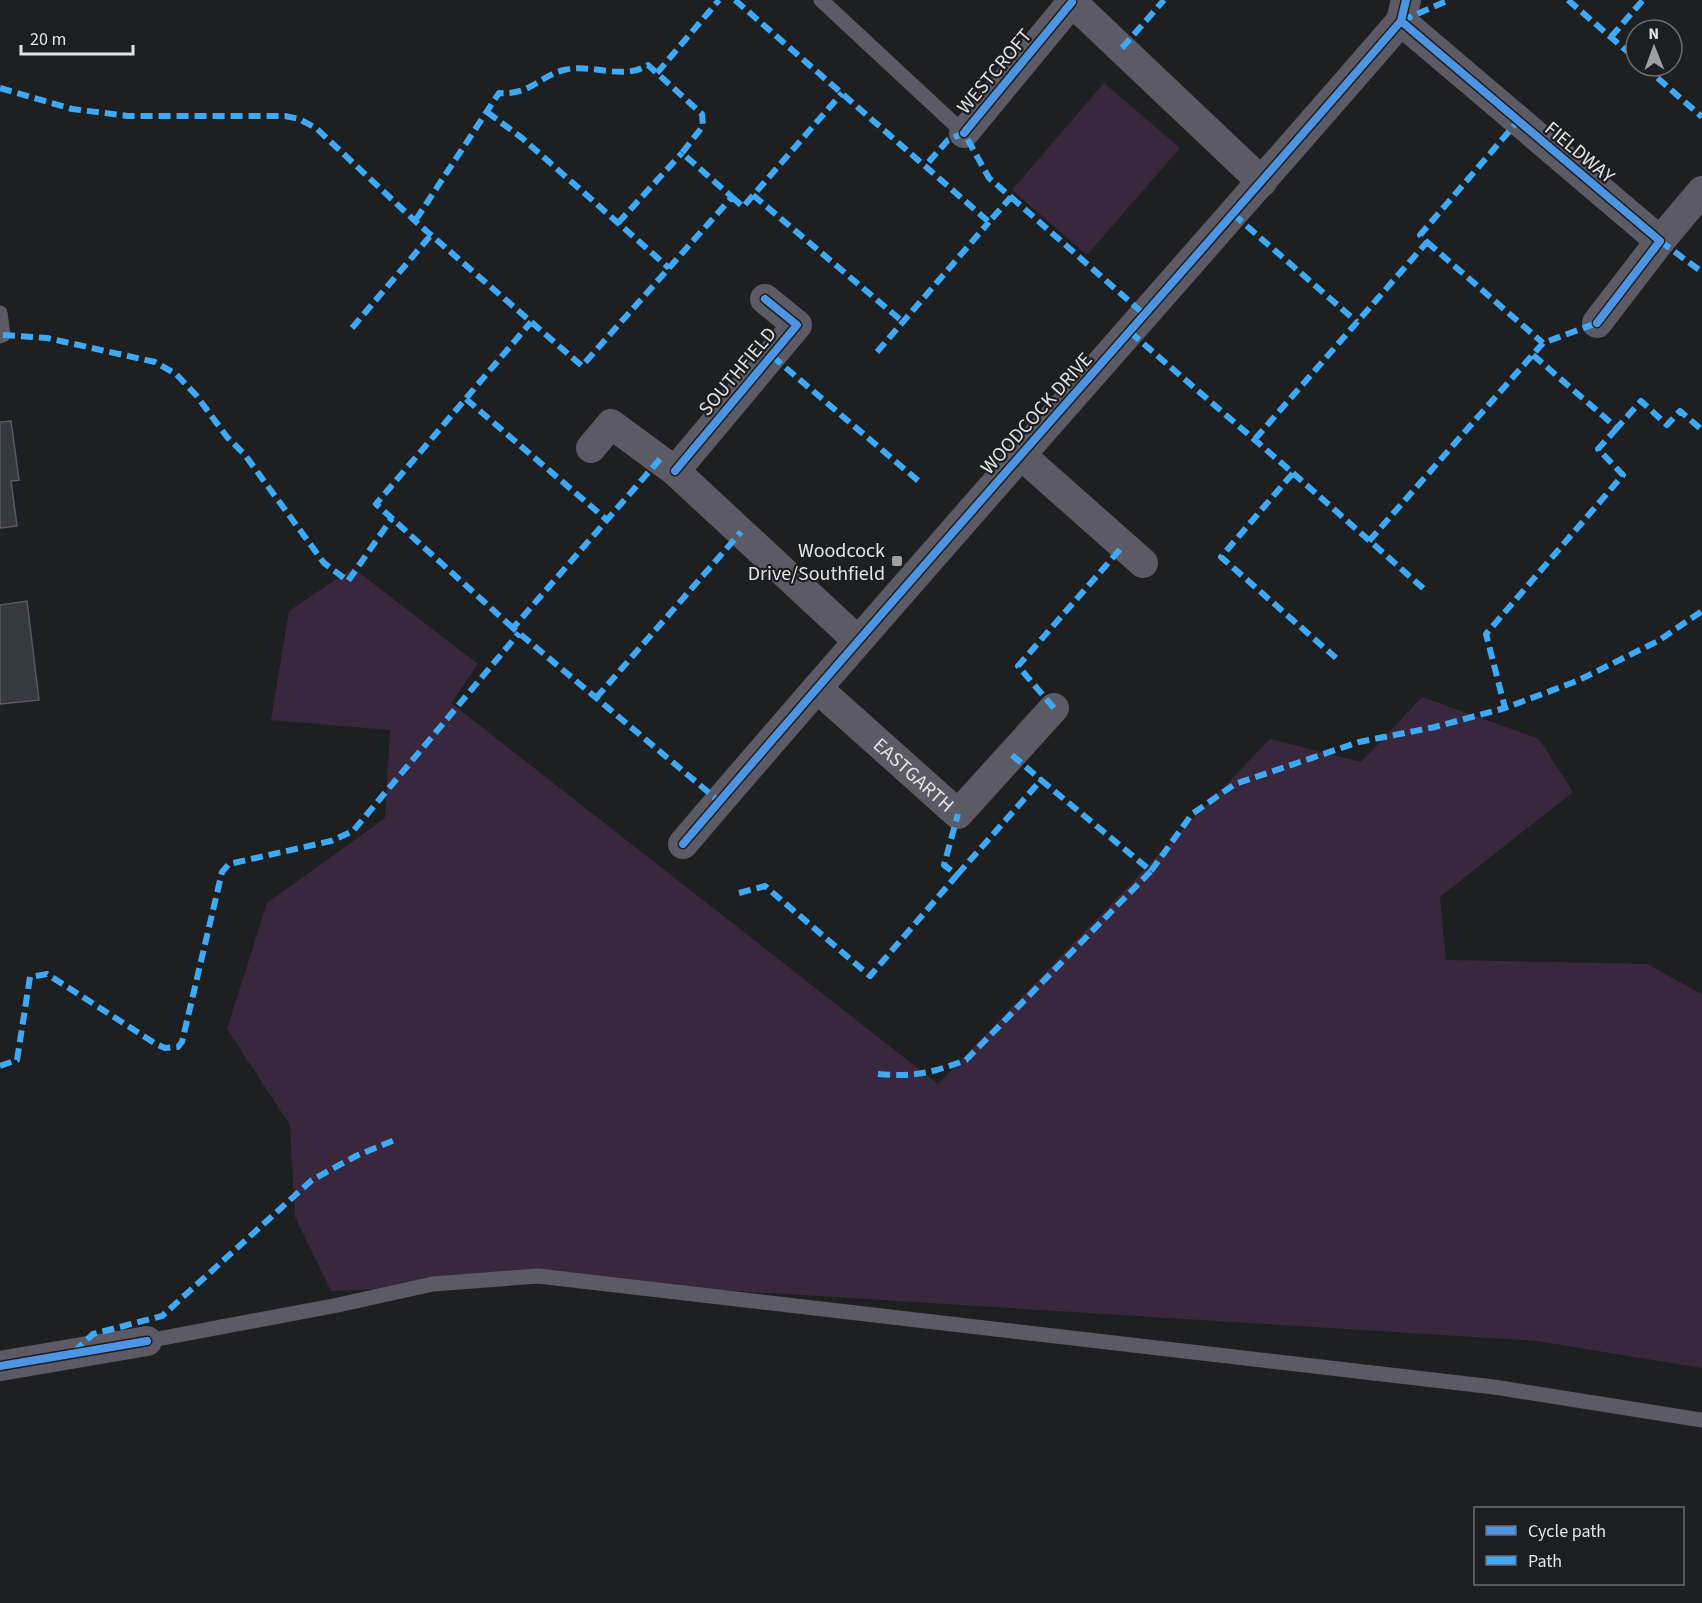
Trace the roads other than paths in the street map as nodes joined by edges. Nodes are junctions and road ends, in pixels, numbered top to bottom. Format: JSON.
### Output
{"nodes":[{"id":1,"x":821,"y":0,"type":"edge"},
{"id":2,"x":1071,"y":1,"type":"edge"},
{"id":3,"x":1404,"y":10,"type":"edge"},
{"id":4,"x":964,"y":133,"type":"joint"},
{"id":5,"x":1262,"y":182,"type":"junction"},
{"id":6,"x":1702,"y":191,"type":"edge"},
{"id":7,"x":1660,"y":241,"type":"junction"},
{"id":8,"x":765,"y":298,"type":"dead end"},
{"id":9,"x":0,"y":313,"type":"edge"},
{"id":10,"x":1597,"y":322,"type":"dead end"},
{"id":11,"x":0,"y":336,"type":"edge"},
{"id":12,"x":591,"y":448,"type":"dead end"},
{"id":13,"x":1022,"y":455,"type":"junction"},
{"id":14,"x":675,"y":471,"type":"junction"},
{"id":15,"x":1143,"y":563,"type":"dead end"},
{"id":16,"x":857,"y":640,"type":"junction"},
{"id":17,"x":817,"y":688,"type":"junction"},
{"id":18,"x":1054,"y":708,"type":"dead end"},
{"id":19,"x":683,"y":844,"type":"dead end"},
{"id":20,"x":147,"y":1341,"type":"joint"},
{"id":21,"x":0,"y":1366,"type":"edge"},
{"id":22,"x":1702,"y":1420,"type":"edge"}],
"edges":[{"from":1,"to":4,"type":"lane"},
{"from":2,"to":4,"type":"street","name":"WESTCROFT"},
{"from":2,"to":5,"type":"street","name":"WESTCROFT"},
{"from":3,"to":5,"type":"street","name":"WOODCOCK DRIVE"},
{"from":3,"to":7,"type":"street","name":"FIELDWAY"},
{"from":5,"to":13,"type":"street","name":"WOODCOCK DRIVE"},
{"from":6,"to":7,"type":"street"},
{"from":7,"to":10,"type":"street"},
{"from":8,"to":14,"type":"street","name":"SOUTHFIELD"},
{"from":9,"to":11,"type":"lane"},
{"from":12,"to":14,"type":"street"},
{"from":13,"to":15,"type":"street"},
{"from":13,"to":16,"type":"street","name":"WOODCOCK DRIVE"},
{"from":14,"to":16,"type":"street"},
{"from":16,"to":17,"type":"street","name":"WOODCOCK DRIVE"},
{"from":17,"to":18,"type":"street","name":"EASTGARTH"},
{"from":17,"to":19,"type":"street","name":"WOODCOCK DRIVE"},
{"from":20,"to":21,"type":"street"},
{"from":20,"to":22,"type":"lane"}]}
